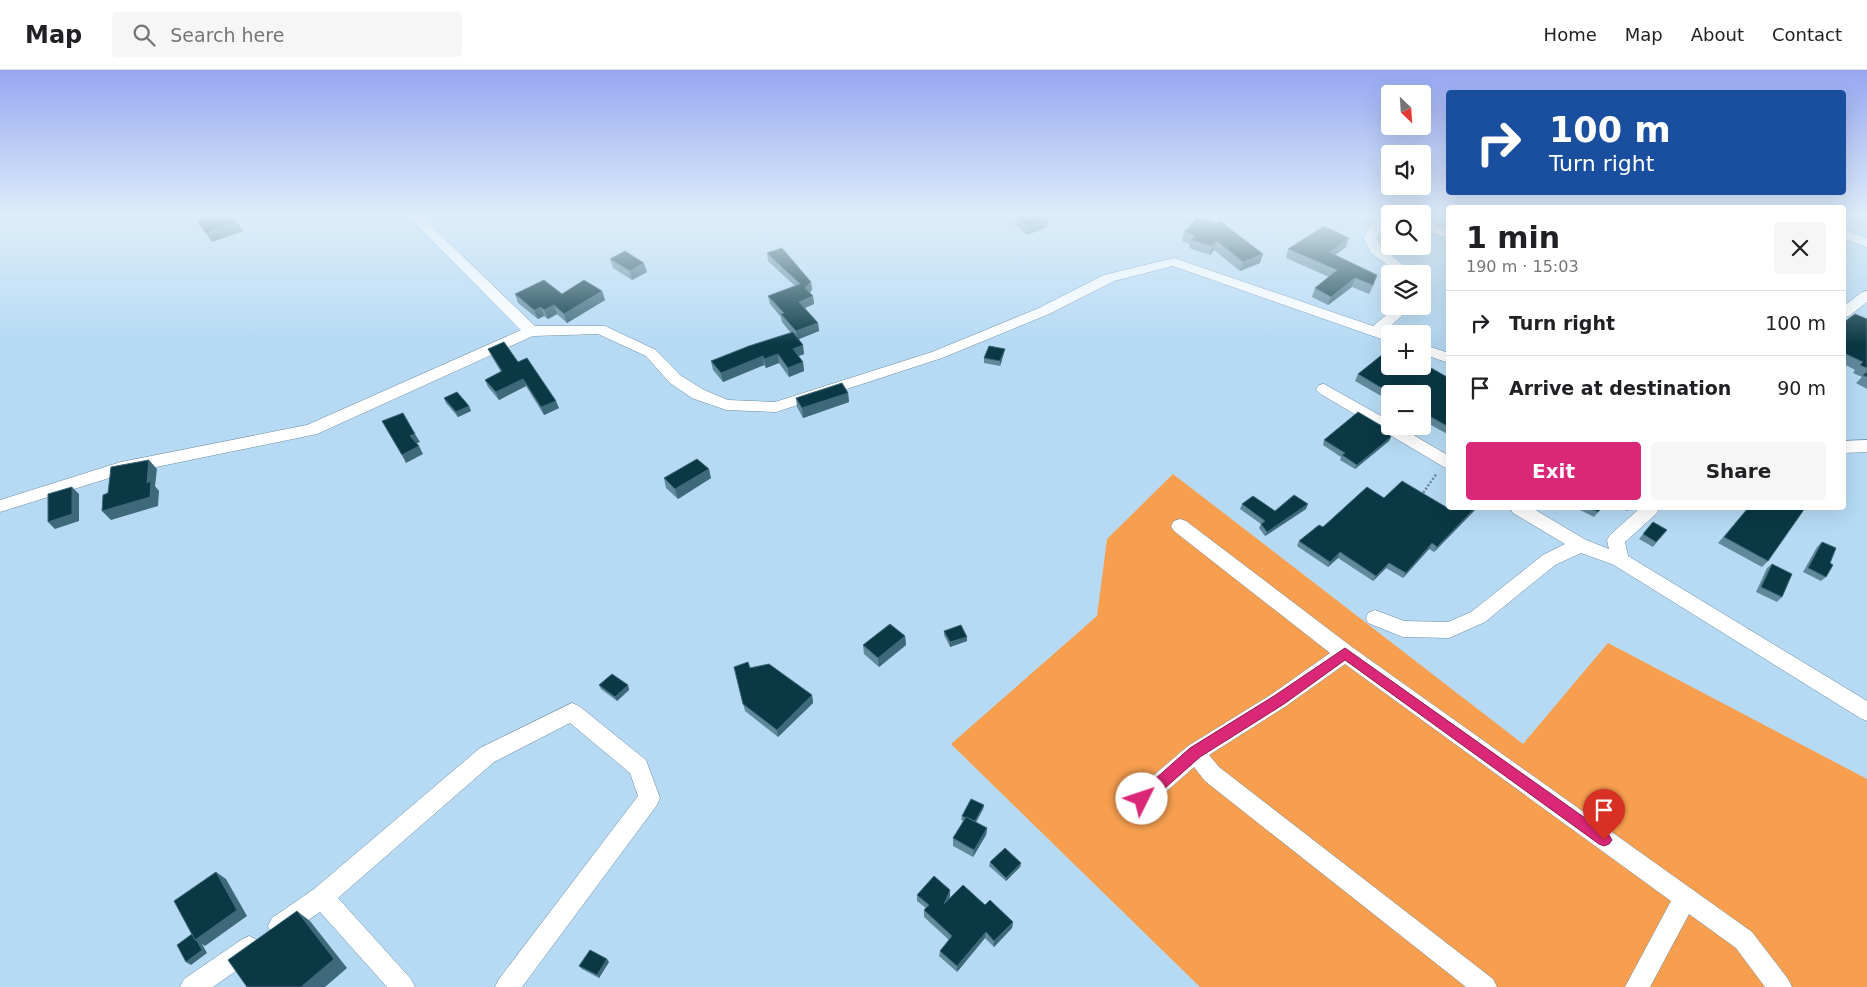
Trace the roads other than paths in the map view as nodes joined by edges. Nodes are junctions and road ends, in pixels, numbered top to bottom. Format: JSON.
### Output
{"nodes":[{"id":1,"x":458,"y":259,"type":"edge"},
{"id":2,"x":1867,"y":295,"type":"edge"},
{"id":3,"x":1846,"y":311,"type":"edge"},
{"id":4,"x":1395,"y":315,"type":"edge"},
{"id":5,"x":531,"y":331,"type":"junction"},
{"id":6,"x":1375,"y":332,"type":"junction"},
{"id":7,"x":1381,"y":334,"type":"edge"},
{"id":8,"x":1431,"y":352,"type":"edge"},
{"id":9,"x":1446,"y":357,"type":"edge"},
{"id":10,"x":1324,"y":389,"type":"dead end"},
{"id":11,"x":1867,"y":446,"type":"edge"},
{"id":12,"x":1846,"y":447,"type":"edge"},
{"id":13,"x":1446,"y":462,"type":"edge"},
{"id":14,"x":0,"y":506,"type":"edge"},
{"id":15,"x":1522,"y":510,"type":"edge"},
{"id":16,"x":1649,"y":510,"type":"edge"},
{"id":17,"x":1180,"y":526,"type":"dead end"},
{"id":18,"x":1580,"y":545,"type":"junction"},
{"id":19,"x":1620,"y":560,"type":"junction"},
{"id":20,"x":1375,"y":618,"type":"dead end"},
{"id":21,"x":1345,"y":654,"type":"junction"},
{"id":22,"x":1867,"y":712,"type":"edge"},
{"id":23,"x":1195,"y":753,"type":"junction"},
{"id":24,"x":1142,"y":799,"type":"dead end"},
{"id":25,"x":322,"y":897,"type":"junction"},
{"id":26,"x":1686,"y":898,"type":"junction"},
{"id":27,"x":192,"y":987,"type":"edge"},
{"id":28,"x":403,"y":987,"type":"edge"},
{"id":29,"x":507,"y":987,"type":"edge"},
{"id":30,"x":1485,"y":987,"type":"edge"},
{"id":31,"x":1637,"y":987,"type":"edge"},
{"id":32,"x":1780,"y":987,"type":"edge"}],
"edges":[{"from":1,"to":5,"type":"street"},
{"from":2,"to":3,"type":"street"},
{"from":4,"to":6,"type":"street"},
{"from":5,"to":6,"type":"street"},
{"from":5,"to":14,"type":"street"},
{"from":6,"to":7,"type":"street"},
{"from":8,"to":9,"type":"street"},
{"from":10,"to":13,"type":"street"},
{"from":11,"to":12,"type":"street"},
{"from":15,"to":18,"type":"street"},
{"from":16,"to":19,"type":"street"},
{"from":17,"to":21,"type":"street"},
{"from":18,"to":19,"type":"street"},
{"from":18,"to":20,"type":"street"},
{"from":19,"to":22,"type":"street"},
{"from":21,"to":23,"type":"street"},
{"from":21,"to":26,"type":"street"},
{"from":23,"to":24,"type":"street"},
{"from":23,"to":30,"type":"street"},
{"from":25,"to":27,"type":"street"},
{"from":25,"to":28,"type":"street"},
{"from":25,"to":29,"type":"street"},
{"from":26,"to":31,"type":"street"},
{"from":26,"to":32,"type":"street"}]}
